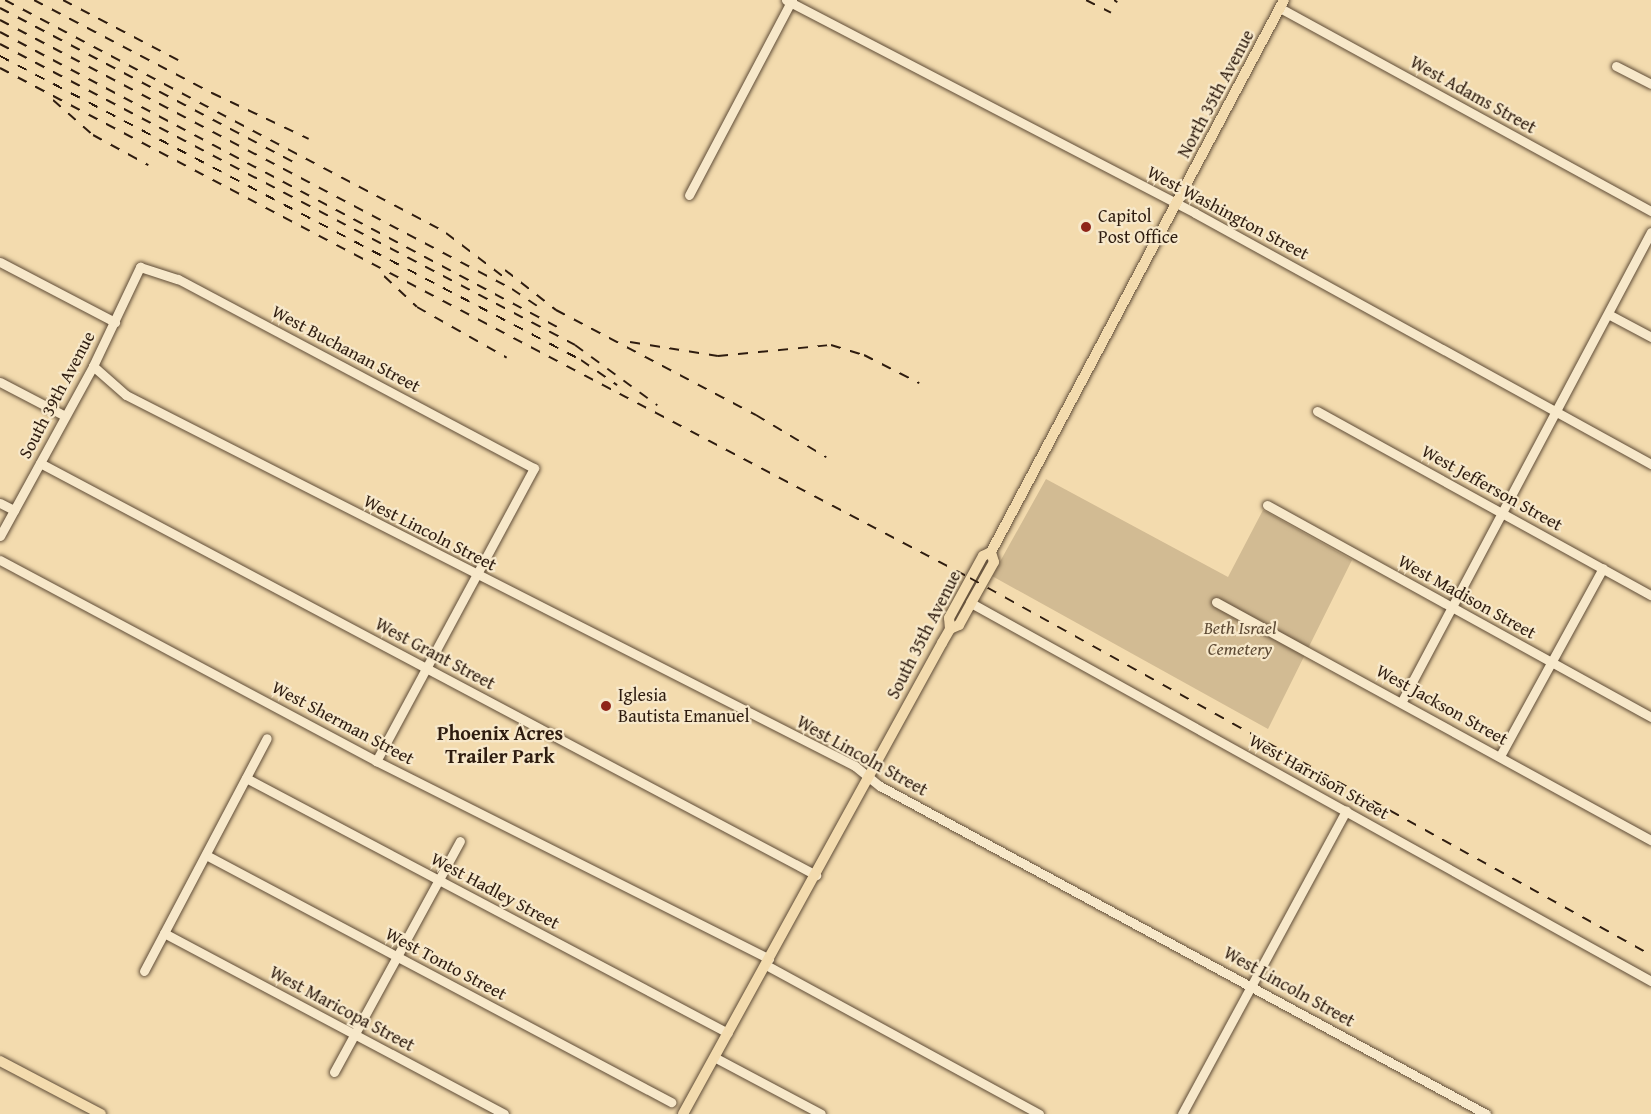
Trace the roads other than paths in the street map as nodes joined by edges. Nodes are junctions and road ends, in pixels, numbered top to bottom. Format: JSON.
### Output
{"nodes":[{"id":1,"x":789,"y":1,"type":"edge"},
{"id":2,"x":1282,"y":4,"type":"edge"},
{"id":3,"x":1616,"y":66,"type":"dead end"},
{"id":4,"x":1651,"y":84,"type":"edge"},
{"id":5,"x":689,"y":195,"type":"dead end"},
{"id":6,"x":1177,"y":204,"type":"junction"},
{"id":7,"x":1651,"y":211,"type":"edge"},
{"id":8,"x":1651,"y":232,"type":"edge"},
{"id":9,"x":0,"y":262,"type":"edge"},
{"id":10,"x":140,"y":267,"type":"joint"},
{"id":11,"x":1608,"y":314,"type":"junction"},
{"id":12,"x":115,"y":322,"type":"junction"},
{"id":13,"x":1651,"y":337,"type":"edge"},
{"id":14,"x":93,"y":366,"type":"junction"},
{"id":15,"x":0,"y":382,"type":"edge"},
{"id":16,"x":1317,"y":411,"type":"dead end"},
{"id":17,"x":1555,"y":411,"type":"junction"},
{"id":18,"x":65,"y":416,"type":"junction"},
{"id":19,"x":40,"y":463,"type":"junction"},
{"id":20,"x":1651,"y":464,"type":"edge"},
{"id":21,"x":0,"y":502,"type":"edge"},
{"id":22,"x":1268,"y":505,"type":"dead end"},
{"id":23,"x":14,"y":510,"type":"junction"},
{"id":24,"x":1501,"y":513,"type":"junction"},
{"id":25,"x":0,"y":536,"type":"edge"},
{"id":26,"x":991,"y":552,"type":"junction"},
{"id":27,"x":0,"y":560,"type":"edge"},
{"id":28,"x":1603,"y":568,"type":"junction"},
{"id":29,"x":477,"y":576,"type":"junction"},
{"id":30,"x":1651,"y":595,"type":"edge"},
{"id":31,"x":1216,"y":602,"type":"dead end"},
{"id":32,"x":972,"y":603,"type":"junction"},
{"id":33,"x":1453,"y":607,"type":"junction"},
{"id":34,"x":950,"y":628,"type":"junction"},
{"id":35,"x":1551,"y":662,"type":"junction"},
{"id":36,"x":427,"y":669,"type":"junction"},
{"id":37,"x":1402,"y":701,"type":"junction"},
{"id":38,"x":1651,"y":717,"type":"edge"},
{"id":39,"x":267,"y":738,"type":"dead end"},
{"id":40,"x":1500,"y":756,"type":"junction"},
{"id":41,"x":376,"y":761,"type":"junction"},
{"id":42,"x":868,"y":777,"type":"junction"},
{"id":43,"x":246,"y":778,"type":"junction"},
{"id":44,"x":1346,"y":811,"type":"junction"},
{"id":45,"x":1651,"y":840,"type":"edge"},
{"id":46,"x":460,"y":841,"type":"dead end"},
{"id":47,"x":206,"y":855,"type":"junction"},
{"id":48,"x":816,"y":874,"type":"junction"},
{"id":49,"x":439,"y":879,"type":"junction"},
{"id":50,"x":164,"y":933,"type":"junction"},
{"id":51,"x":397,"y":957,"type":"junction"},
{"id":52,"x":767,"y":962,"type":"junction"},
{"id":53,"x":144,"y":971,"type":"dead end"},
{"id":54,"x":1651,"y":981,"type":"edge"},
{"id":55,"x":1250,"y":985,"type":"junction"},
{"id":56,"x":728,"y":1033,"type":"junction"},
{"id":57,"x":354,"y":1035,"type":"junction"},
{"id":58,"x":714,"y":1057,"type":"junction"},
{"id":59,"x":0,"y":1060,"type":"edge"},
{"id":60,"x":334,"y":1072,"type":"dead end"},
{"id":61,"x":671,"y":1102,"type":"dead end"},
{"id":62,"x":101,"y":1114,"type":"edge"},
{"id":63,"x":504,"y":1114,"type":"edge"},
{"id":64,"x":683,"y":1114,"type":"edge"},
{"id":65,"x":820,"y":1114,"type":"edge"},
{"id":66,"x":1039,"y":1114,"type":"edge"},
{"id":67,"x":1182,"y":1114,"type":"edge"},
{"id":68,"x":1486,"y":1114,"type":"edge"}],
"edges":[{"from":1,"to":5,"type":"street"},
{"from":1,"to":6,"type":"street","name":"West Washington Street"},
{"from":2,"to":6,"type":"main road","name":"North 35th Avenue"},
{"from":2,"to":7,"type":"street","name":"West Adams Street"},
{"from":3,"to":4,"type":"street"},
{"from":6,"to":17,"type":"street","name":"West Washington Street"},
{"from":6,"to":26,"type":"main road","name":"South 35th Avenue"},
{"from":8,"to":11,"type":"street"},
{"from":9,"to":12,"type":"street"},
{"from":10,"to":12,"type":"street","name":"South 39th Avenue"},
{"from":10,"to":29,"type":"street","name":"West Buchanan Street"},
{"from":11,"to":13,"type":"street"},
{"from":11,"to":17,"type":"street"},
{"from":12,"to":14,"type":"street","name":"South 39th Avenue"},
{"from":14,"to":18,"type":"street","name":"South 39th Avenue"},
{"from":14,"to":29,"type":"street","name":"West Lincoln Street"},
{"from":15,"to":18,"type":"street"},
{"from":16,"to":24,"type":"street","name":"West Jefferson Street"},
{"from":17,"to":20,"type":"street","name":"West Washington Street"},
{"from":17,"to":24,"type":"street"},
{"from":18,"to":19,"type":"street","name":"South 39th Avenue"},
{"from":19,"to":23,"type":"street","name":"South 39th Avenue"},
{"from":19,"to":36,"type":"street","name":"West Grant Street"},
{"from":21,"to":23,"type":"street"},
{"from":22,"to":33,"type":"street","name":"West Madison Street"},
{"from":23,"to":25,"type":"street","name":"South 39th Avenue"},
{"from":24,"to":28,"type":"street","name":"West Jefferson Street"},
{"from":24,"to":33,"type":"street"},
{"from":26,"to":32,"type":"main road"},
{"from":26,"to":34,"type":"main road","name":"South 35th Avenue"},
{"from":27,"to":41,"type":"street","name":"West Sherman Street"},
{"from":28,"to":30,"type":"street","name":"West Jefferson Street"},
{"from":28,"to":35,"type":"street"},
{"from":29,"to":36,"type":"street"},
{"from":29,"to":42,"type":"street","name":"West Lincoln Street"},
{"from":31,"to":37,"type":"street","name":"West Jackson Street"},
{"from":32,"to":34,"type":"main road"},
{"from":32,"to":44,"type":"street","name":"West Harrison Street"},
{"from":33,"to":35,"type":"street","name":"West Madison Street"},
{"from":33,"to":37,"type":"street"},
{"from":34,"to":42,"type":"main road","name":"South 35th Avenue"},
{"from":35,"to":38,"type":"street","name":"West Madison Street"},
{"from":35,"to":40,"type":"street"},
{"from":36,"to":41,"type":"street"},
{"from":36,"to":48,"type":"street","name":"West Grant Street"},
{"from":37,"to":40,"type":"street","name":"West Jackson Street"},
{"from":39,"to":43,"type":"street"},
{"from":40,"to":45,"type":"street","name":"West Jackson Street"},
{"from":41,"to":52,"type":"street","name":"West Sherman Street"},
{"from":42,"to":48,"type":"main road","name":"South 35th Avenue"},
{"from":42,"to":55,"type":"street","name":"West Lincoln Street"},
{"from":43,"to":47,"type":"street"},
{"from":43,"to":49,"type":"street","name":"West Hadley Street"},
{"from":44,"to":54,"type":"street","name":"West Harrison Street"},
{"from":44,"to":55,"type":"street"},
{"from":46,"to":49,"type":"street"},
{"from":47,"to":50,"type":"street"},
{"from":47,"to":51,"type":"street","name":"West Tonto Street"},
{"from":48,"to":52,"type":"main road","name":"South 35th Avenue"},
{"from":49,"to":51,"type":"street"},
{"from":49,"to":56,"type":"street","name":"West Hadley Street"},
{"from":50,"to":53,"type":"street"},
{"from":50,"to":57,"type":"street","name":"West Maricopa Street"},
{"from":51,"to":57,"type":"street"},
{"from":51,"to":61,"type":"street","name":"West Tonto Street"},
{"from":52,"to":56,"type":"main road","name":"South 35th Avenue"},
{"from":52,"to":66,"type":"street","name":"West Sherman Street"},
{"from":55,"to":67,"type":"street"},
{"from":55,"to":68,"type":"street","name":"West Lincoln Street"},
{"from":56,"to":58,"type":"main road","name":"South 35th Avenue"},
{"from":57,"to":60,"type":"street"},
{"from":57,"to":63,"type":"street","name":"West Maricopa Street"},
{"from":58,"to":64,"type":"main road","name":"South 35th Avenue"},
{"from":58,"to":65,"type":"street"},
{"from":59,"to":62,"type":"main road"}]}
